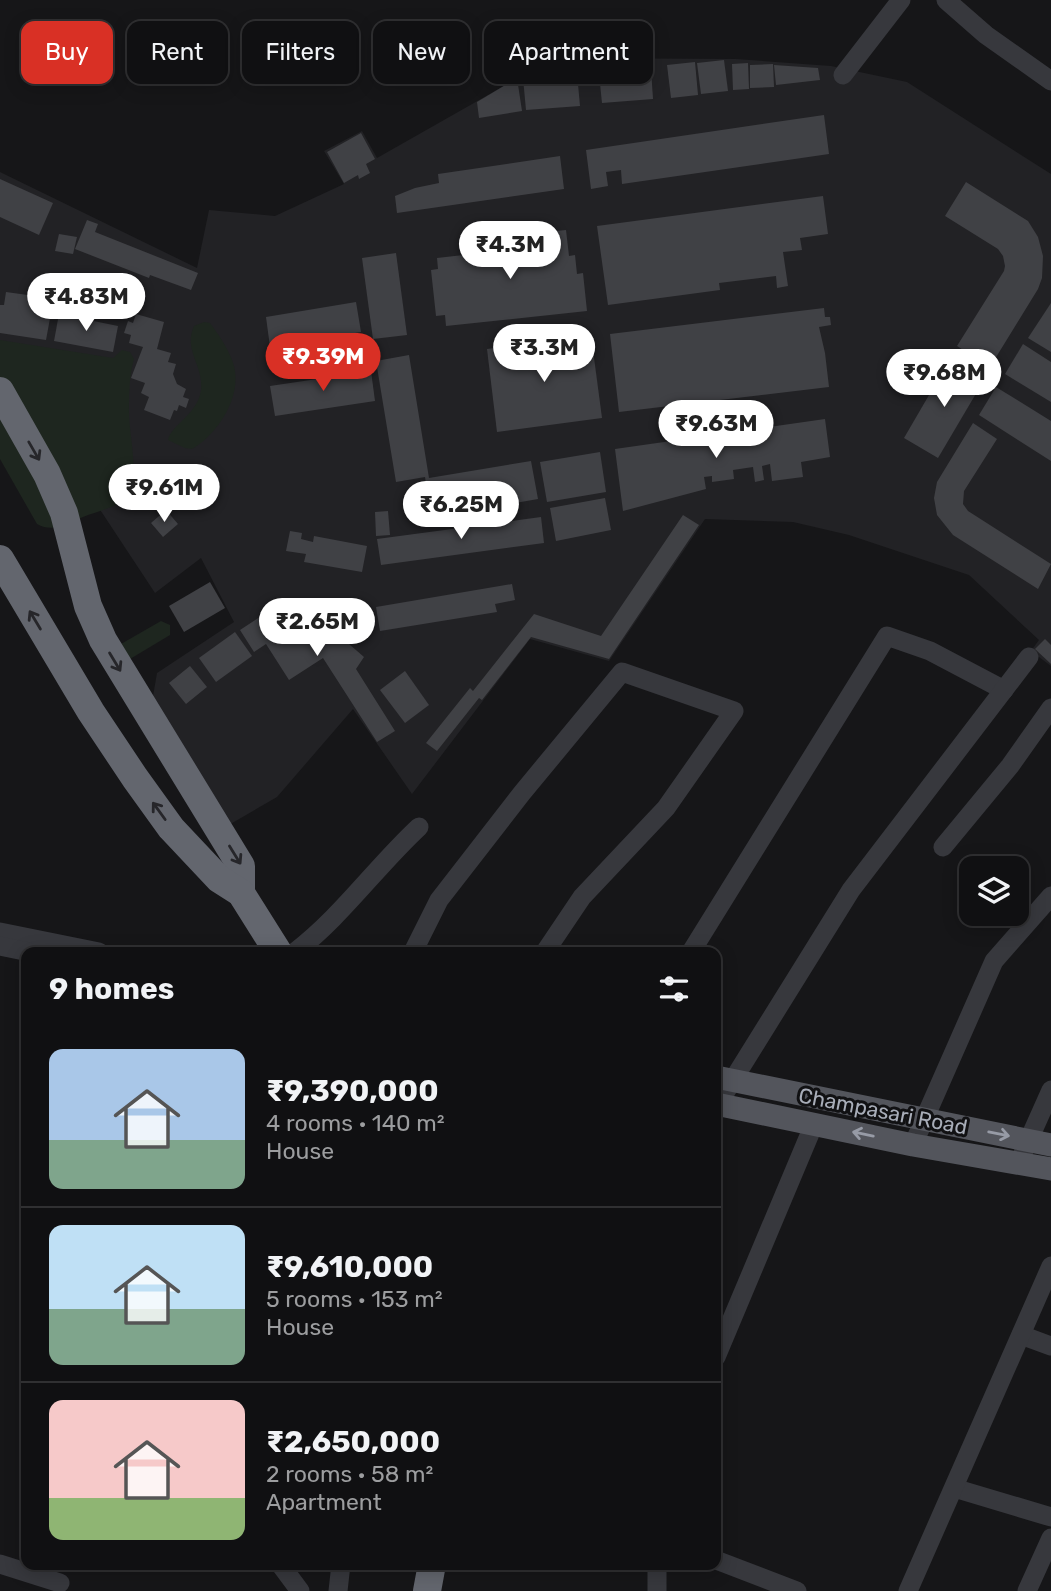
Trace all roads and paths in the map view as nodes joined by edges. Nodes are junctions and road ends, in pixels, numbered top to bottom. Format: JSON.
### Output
{"nodes":[{"id":1,"x":901,"y":0,"type":"edge"},
{"id":2,"x":946,"y":0,"type":"edge"},
{"id":3,"x":843,"y":75,"type":"dead end"},
{"id":4,"x":1051,"y":81,"type":"edge"},
{"id":5,"x":0,"y":391,"type":"edge"},
{"id":6,"x":0,"y":559,"type":"edge"},
{"id":7,"x":1029,"y":657,"type":"dead end"},
{"id":8,"x":1004,"y":690,"type":"junction"},
{"id":9,"x":1051,"y":708,"type":"edge"},
{"id":10,"x":419,"y":827,"type":"dead end"},
{"id":11,"x":943,"y":847,"type":"dead end"},
{"id":12,"x":241,"y":893,"type":"junction"},
{"id":13,"x":1051,"y":896,"type":"edge"},
{"id":14,"x":0,"y":932,"type":"edge"},
{"id":15,"x":0,"y":946,"type":"edge"},
{"id":16,"x":21,"y":947,"type":"edge"},
{"id":17,"x":31,"y":947,"type":"edge"},
{"id":18,"x":275,"y":947,"type":"edge"},
{"id":19,"x":302,"y":947,"type":"edge"},
{"id":20,"x":416,"y":947,"type":"edge"},
{"id":21,"x":548,"y":947,"type":"edge"},
{"id":22,"x":694,"y":947,"type":"edge"},
{"id":23,"x":724,"y":1079,"type":"edge"},
{"id":24,"x":1051,"y":1090,"type":"edge"},
{"id":25,"x":721,"y":1105,"type":"edge"},
{"id":26,"x":924,"y":1120,"type":"junction"},
{"id":27,"x":814,"y":1124,"type":"junction"},
{"id":28,"x":1040,"y":1143,"type":"edge"},
{"id":29,"x":914,"y":1145,"type":"junction"},
{"id":30,"x":1018,"y":1164,"type":"junction"},
{"id":31,"x":1051,"y":1169,"type":"edge"},
{"id":32,"x":1051,"y":1266,"type":"edge"},
{"id":33,"x":1021,"y":1335,"type":"junction"},
{"id":34,"x":721,"y":1345,"type":"edge"},
{"id":35,"x":1051,"y":1346,"type":"edge"},
{"id":36,"x":954,"y":1488,"type":"junction"},
{"id":37,"x":1051,"y":1517,"type":"edge"},
{"id":38,"x":1051,"y":1538,"type":"edge"},
{"id":39,"x":721,"y":1562,"type":"edge"},
{"id":40,"x":0,"y":1564,"type":"edge"},
{"id":41,"x":21,"y":1569,"type":"edge"},
{"id":42,"x":24,"y":1570,"type":"edge"},
{"id":43,"x":284,"y":1570,"type":"edge"},
{"id":44,"x":340,"y":1570,"type":"edge"},
{"id":45,"x":431,"y":1570,"type":"edge"},
{"id":46,"x":657,"y":1570,"type":"edge"},
{"id":47,"x":60,"y":1579,"type":"edge"},
{"id":48,"x":795,"y":1590,"type":"edge"},
{"id":49,"x":300,"y":1591,"type":"edge"},
{"id":50,"x":338,"y":1591,"type":"edge"},
{"id":51,"x":427,"y":1591,"type":"edge"},
{"id":52,"x":657,"y":1591,"type":"edge"},
{"id":53,"x":908,"y":1591,"type":"edge"},
{"id":54,"x":1027,"y":1591,"type":"edge"}],
"edges":[{"from":1,"to":3,"type":"street"},
{"from":2,"to":4,"type":"street"},
{"from":5,"to":12,"type":"highway","one_way":true},
{"from":12,"to":6,"type":"highway","one_way":true},
{"from":7,"to":8,"type":"street"},
{"from":8,"to":22,"type":"street"},
{"from":8,"to":23,"type":"street"},
{"from":9,"to":11,"type":"street"},
{"from":10,"to":19,"type":"street"},
{"from":12,"to":18,"type":"highway"},
{"from":13,"to":26,"type":"street"},
{"from":14,"to":17,"type":"street"},
{"from":15,"to":16,"type":"street"},
{"from":20,"to":21,"type":"street"},
{"from":23,"to":26,"type":"main road","name":"Champasari Road"},
{"from":24,"to":28,"type":"street"},
{"from":25,"to":27,"type":"main road","name":"Champasari Road"},
{"from":26,"to":28,"type":"main road","name":"Champasari Road","one_way":true},
{"from":26,"to":29,"type":"street"},
{"from":29,"to":27,"type":"main road","name":"Champasari Road","one_way":true},
{"from":27,"to":34,"type":"street"},
{"from":28,"to":30,"type":"street"},
{"from":29,"to":30,"type":"main road","name":"Champasari Road"},
{"from":30,"to":31,"type":"main road","name":"Champasari Road"},
{"from":32,"to":33,"type":"street"},
{"from":33,"to":35,"type":"street"},
{"from":33,"to":36,"type":"street"},
{"from":36,"to":37,"type":"street"},
{"from":36,"to":53,"type":"street"},
{"from":38,"to":54,"type":"street"},
{"from":39,"to":48,"type":"street"},
{"from":40,"to":41,"type":"street"},
{"from":42,"to":47,"type":"street"},
{"from":43,"to":49,"type":"street"},
{"from":44,"to":50,"type":"street"},
{"from":45,"to":51,"type":"highway"},
{"from":46,"to":52,"type":"street"}]}
